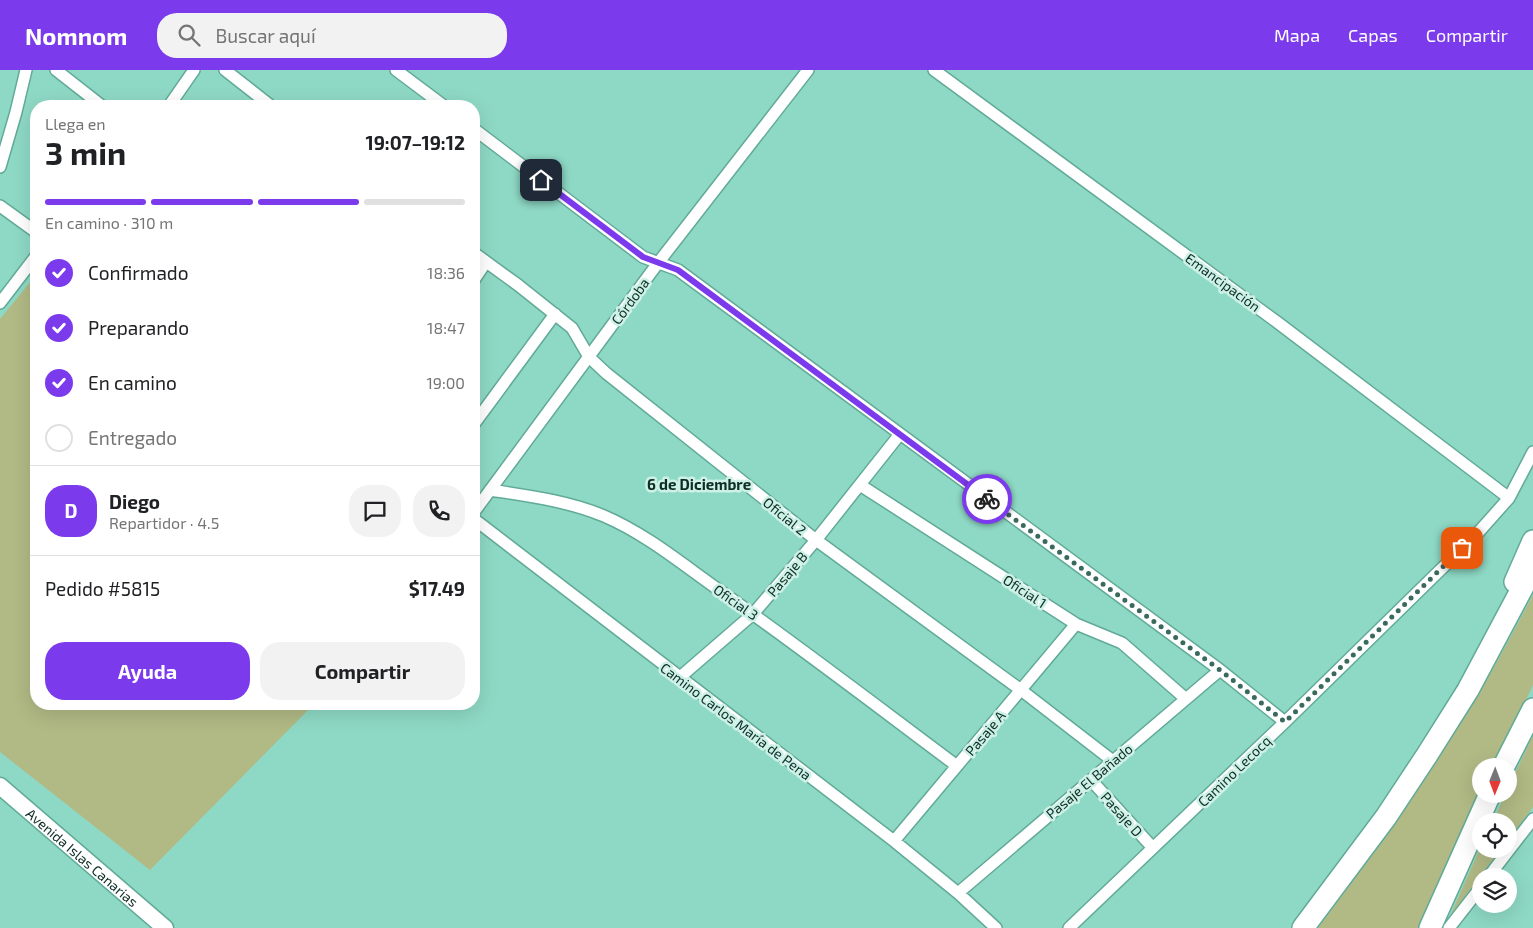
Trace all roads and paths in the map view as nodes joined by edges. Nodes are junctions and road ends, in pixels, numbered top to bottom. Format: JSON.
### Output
{"nodes":[{"id":1,"x":26,"y":70,"type":"edge"},
{"id":2,"x":56,"y":70,"type":"edge"},
{"id":3,"x":194,"y":70,"type":"edge"},
{"id":4,"x":225,"y":70,"type":"edge"},
{"id":5,"x":396,"y":70,"type":"edge"},
{"id":6,"x":808,"y":70,"type":"edge"},
{"id":7,"x":934,"y":70,"type":"edge"},
{"id":8,"x":94,"y":100,"type":"edge"},
{"id":9,"x":172,"y":100,"type":"edge"},
{"id":10,"x":263,"y":100,"type":"edge"},
{"id":11,"x":436,"y":100,"type":"edge"},
{"id":12,"x":480,"y":138,"type":"edge"},
{"id":13,"x":0,"y":167,"type":"edge"},
{"id":14,"x":0,"y":206,"type":"edge"},
{"id":15,"x":30,"y":228,"type":"edge"},
{"id":16,"x":480,"y":258,"type":"edge"},
{"id":17,"x":486,"y":262,"type":"junction"},
{"id":18,"x":658,"y":263,"type":"junction"},
{"id":19,"x":30,"y":264,"type":"edge"},
{"id":20,"x":480,"y":271,"type":"edge"},
{"id":21,"x":0,"y":303,"type":"edge"},
{"id":22,"x":555,"y":314,"type":"junction"},
{"id":23,"x":589,"y":357,"type":"junction"},
{"id":24,"x":480,"y":416,"type":"edge"},
{"id":25,"x":900,"y":434,"type":"junction"},
{"id":26,"x":1533,"y":452,"type":"edge"},
{"id":27,"x":860,"y":485,"type":"junction"},
{"id":28,"x":490,"y":490,"type":"junction"},
{"id":29,"x":1508,"y":498,"type":"junction"},
{"id":30,"x":480,"y":504,"type":"edge"},
{"id":31,"x":480,"y":524,"type":"edge"},
{"id":32,"x":816,"y":540,"type":"junction"},
{"id":33,"x":1533,"y":541,"type":"edge"},
{"id":34,"x":1533,"y":568,"type":"edge"},
{"id":35,"x":1511,"y":612,"type":"junction"},
{"id":36,"x":753,"y":614,"type":"junction"},
{"id":37,"x":1076,"y":624,"type":"junction"},
{"id":38,"x":1220,"y":670,"type":"junction"},
{"id":39,"x":680,"y":678,"type":"junction"},
{"id":40,"x":1021,"y":690,"type":"junction"},
{"id":41,"x":1186,"y":699,"type":"junction"},
{"id":42,"x":1533,"y":709,"type":"edge"},
{"id":43,"x":1285,"y":722,"type":"junction"},
{"id":44,"x":1508,"y":758,"type":"edge"},
{"id":45,"x":1113,"y":761,"type":"junction"},
{"id":46,"x":958,"y":766,"type":"junction"},
{"id":47,"x":1091,"y":780,"type":"junction"},
{"id":48,"x":0,"y":786,"type":"edge"},
{"id":49,"x":1486,"y":803,"type":"edge"},
{"id":50,"x":1533,"y":819,"type":"edge"},
{"id":51,"x":894,"y":842,"type":"junction"},
{"id":52,"x":1154,"y":848,"type":"junction"},
{"id":53,"x":1495,"y":868,"type":"edge"},
{"id":54,"x":958,"y":893,"type":"junction"},
{"id":55,"x":1472,"y":899,"type":"edge"},
{"id":56,"x":166,"y":928,"type":"edge"},
{"id":57,"x":996,"y":928,"type":"edge"},
{"id":58,"x":1069,"y":928,"type":"edge"},
{"id":59,"x":1303,"y":928,"type":"edge"},
{"id":60,"x":1430,"y":928,"type":"edge"},
{"id":61,"x":1449,"y":928,"type":"edge"}],
"edges":[{"from":1,"to":13,"type":"street"},
{"from":2,"to":8,"type":"street"},
{"from":3,"to":9,"type":"street"},
{"from":4,"to":10,"type":"street"},
{"from":5,"to":11,"type":"street"},
{"from":6,"to":18,"type":"street","name":"Córdoba"},
{"from":7,"to":29,"type":"street","name":"Emancipación"},
{"from":12,"to":18,"type":"street"},
{"from":14,"to":15,"type":"street"},
{"from":16,"to":17,"type":"street","name":"Oficial 2"},
{"from":17,"to":20,"type":"street"},
{"from":17,"to":22,"type":"street","name":"Oficial 2"},
{"from":18,"to":23,"type":"street","name":"Córdoba"},
{"from":18,"to":25,"type":"street"},
{"from":19,"to":21,"type":"street"},
{"from":22,"to":23,"type":"street","name":"Oficial 2"},
{"from":22,"to":24,"type":"street"},
{"from":23,"to":28,"type":"street","name":"Córdoba"},
{"from":23,"to":32,"type":"street","name":"Oficial 2"},
{"from":25,"to":27,"type":"street","name":"Pasaje B"},
{"from":25,"to":38,"type":"street"},
{"from":26,"to":29,"type":"street","name":"Camino Lecocq"},
{"from":27,"to":32,"type":"street","name":"Pasaje B"},
{"from":27,"to":37,"type":"street","name":"Oficial 1"},
{"from":28,"to":30,"type":"street","name":"Córdoba"},
{"from":28,"to":36,"type":"street","name":"Oficial 3"},
{"from":29,"to":43,"type":"street","name":"Camino Lecocq"},
{"from":31,"to":39,"type":"street","name":"Camino Carlos María de Pena"},
{"from":32,"to":36,"type":"street","name":"Pasaje B"},
{"from":32,"to":40,"type":"street","name":"Oficial 2"},
{"from":33,"to":35,"type":"highway"},
{"from":34,"to":35,"type":"highway"},
{"from":35,"to":59,"type":"highway"},
{"from":36,"to":39,"type":"street","name":"Pasaje B"},
{"from":36,"to":46,"type":"street","name":"Oficial 3"},
{"from":37,"to":40,"type":"street","name":"Pasaje A"},
{"from":37,"to":41,"type":"street","name":"Oficial 1"},
{"from":38,"to":41,"type":"street","name":"Pasaje El Bañado"},
{"from":38,"to":43,"type":"street"},
{"from":39,"to":51,"type":"street","name":"Camino Carlos María de Pena"},
{"from":40,"to":45,"type":"street","name":"Oficial 2"},
{"from":40,"to":46,"type":"street","name":"Pasaje A"},
{"from":41,"to":45,"type":"street","name":"Pasaje El Bañado"},
{"from":42,"to":44,"type":"highway"},
{"from":43,"to":52,"type":"street","name":"Camino Lecocq"},
{"from":45,"to":47,"type":"street","name":"Pasaje El Bañado"},
{"from":46,"to":51,"type":"street","name":"Pasaje A"},
{"from":47,"to":52,"type":"street","name":"Pasaje D"},
{"from":47,"to":54,"type":"street","name":"Pasaje El Bañado"},
{"from":48,"to":56,"type":"street","name":"Avenida Islas Canarias"},
{"from":49,"to":60,"type":"highway"},
{"from":50,"to":53,"type":"street"},
{"from":51,"to":54,"type":"street","name":"Camino Carlos María de Pena"},
{"from":52,"to":58,"type":"street","name":"Camino Lecocq"},
{"from":54,"to":57,"type":"street","name":"Camino Carlos María de Pena"},
{"from":55,"to":61,"type":"street"}]}
